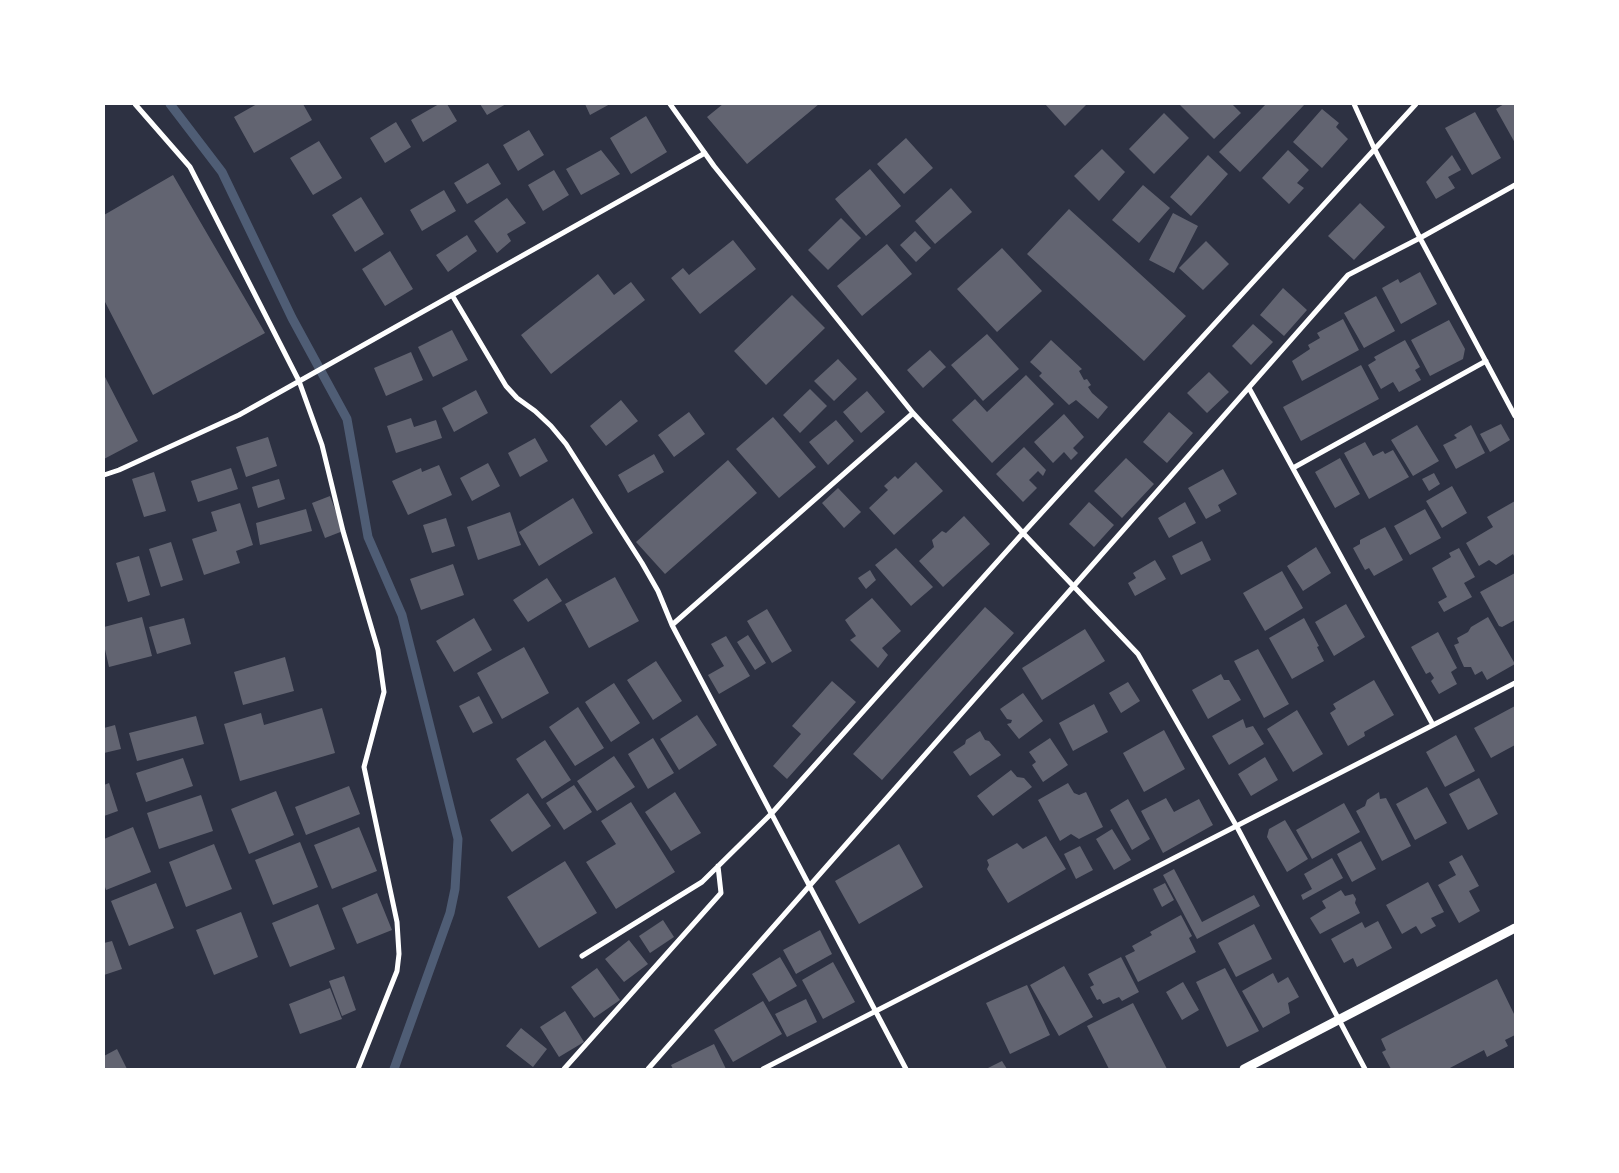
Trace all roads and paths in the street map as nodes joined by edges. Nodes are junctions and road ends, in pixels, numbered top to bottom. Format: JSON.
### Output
{"nodes":[{"id":1,"x":135,"y":104,"type":"edge"},
{"id":2,"x":670,"y":104,"type":"edge"},
{"id":3,"x":1354,"y":104,"type":"edge"},
{"id":4,"x":1416,"y":104,"type":"edge"},
{"id":5,"x":1374,"y":148,"type":"junction"},
{"id":6,"x":705,"y":153,"type":"junction"},
{"id":7,"x":1515,"y":185,"type":"edge"},
{"id":8,"x":1420,"y":238,"type":"junction"},
{"id":9,"x":452,"y":295,"type":"junction"},
{"id":10,"x":1486,"y":361,"type":"junction"},
{"id":11,"x":301,"y":380,"type":"junction"},
{"id":12,"x":1249,"y":388,"type":"junction"},
{"id":13,"x":912,"y":413,"type":"junction"},
{"id":14,"x":1515,"y":416,"type":"edge"},
{"id":15,"x":1293,"y":468,"type":"junction"},
{"id":16,"x":104,"y":474,"type":"edge"},
{"id":17,"x":1023,"y":533,"type":"junction"},
{"id":18,"x":1074,"y":586,"type":"junction"},
{"id":19,"x":672,"y":625,"type":"junction"},
{"id":20,"x":1515,"y":683,"type":"edge"},
{"id":21,"x":1434,"y":725,"type":"junction"},
{"id":22,"x":772,"y":813,"type":"junction"},
{"id":23,"x":1237,"y":827,"type":"junction"},
{"id":24,"x":718,"y":866,"type":"junction"},
{"id":25,"x":810,"y":886,"type":"junction"},
{"id":26,"x":1515,"y":928,"type":"edge"},
{"id":27,"x":582,"y":956,"type":"dead end"},
{"id":28,"x":875,"y":1011,"type":"junction"},
{"id":29,"x":1339,"y":1021,"type":"junction"},
{"id":30,"x":358,"y":1069,"type":"edge"},
{"id":31,"x":564,"y":1069,"type":"edge"},
{"id":32,"x":648,"y":1069,"type":"edge"},
{"id":33,"x":763,"y":1069,"type":"edge"},
{"id":34,"x":906,"y":1069,"type":"edge"},
{"id":35,"x":1244,"y":1069,"type":"edge"},
{"id":36,"x":1365,"y":1069,"type":"edge"}],
"edges":[{"from":1,"to":11,"type":"street"},
{"from":2,"to":6,"type":"street"},
{"from":3,"to":5,"type":"street"},
{"from":4,"to":5,"type":"street"},
{"from":5,"to":8,"type":"street"},
{"from":5,"to":17,"type":"street"},
{"from":6,"to":9,"type":"street"},
{"from":6,"to":13,"type":"street"},
{"from":7,"to":8,"type":"street"},
{"from":8,"to":10,"type":"street"},
{"from":8,"to":12,"type":"street"},
{"from":9,"to":11,"type":"street"},
{"from":9,"to":19,"type":"street"},
{"from":10,"to":14,"type":"street"},
{"from":10,"to":15,"type":"street"},
{"from":11,"to":16,"type":"street"},
{"from":11,"to":30,"type":"street"},
{"from":12,"to":15,"type":"street"},
{"from":12,"to":18,"type":"street"},
{"from":13,"to":17,"type":"street"},
{"from":13,"to":19,"type":"street"},
{"from":15,"to":21,"type":"street"},
{"from":17,"to":18,"type":"street"},
{"from":17,"to":22,"type":"street"},
{"from":18,"to":23,"type":"street"},
{"from":18,"to":25,"type":"street"},
{"from":19,"to":22,"type":"street"},
{"from":20,"to":21,"type":"street"},
{"from":21,"to":23,"type":"street"},
{"from":22,"to":24,"type":"street"},
{"from":22,"to":25,"type":"street"},
{"from":23,"to":28,"type":"street"},
{"from":23,"to":29,"type":"street"},
{"from":24,"to":27,"type":"street"},
{"from":24,"to":31,"type":"street"},
{"from":25,"to":28,"type":"street"},
{"from":25,"to":32,"type":"street"},
{"from":26,"to":29,"type":"street"},
{"from":28,"to":33,"type":"street"},
{"from":28,"to":34,"type":"street"},
{"from":29,"to":35,"type":"street"},
{"from":29,"to":36,"type":"street"}]}
